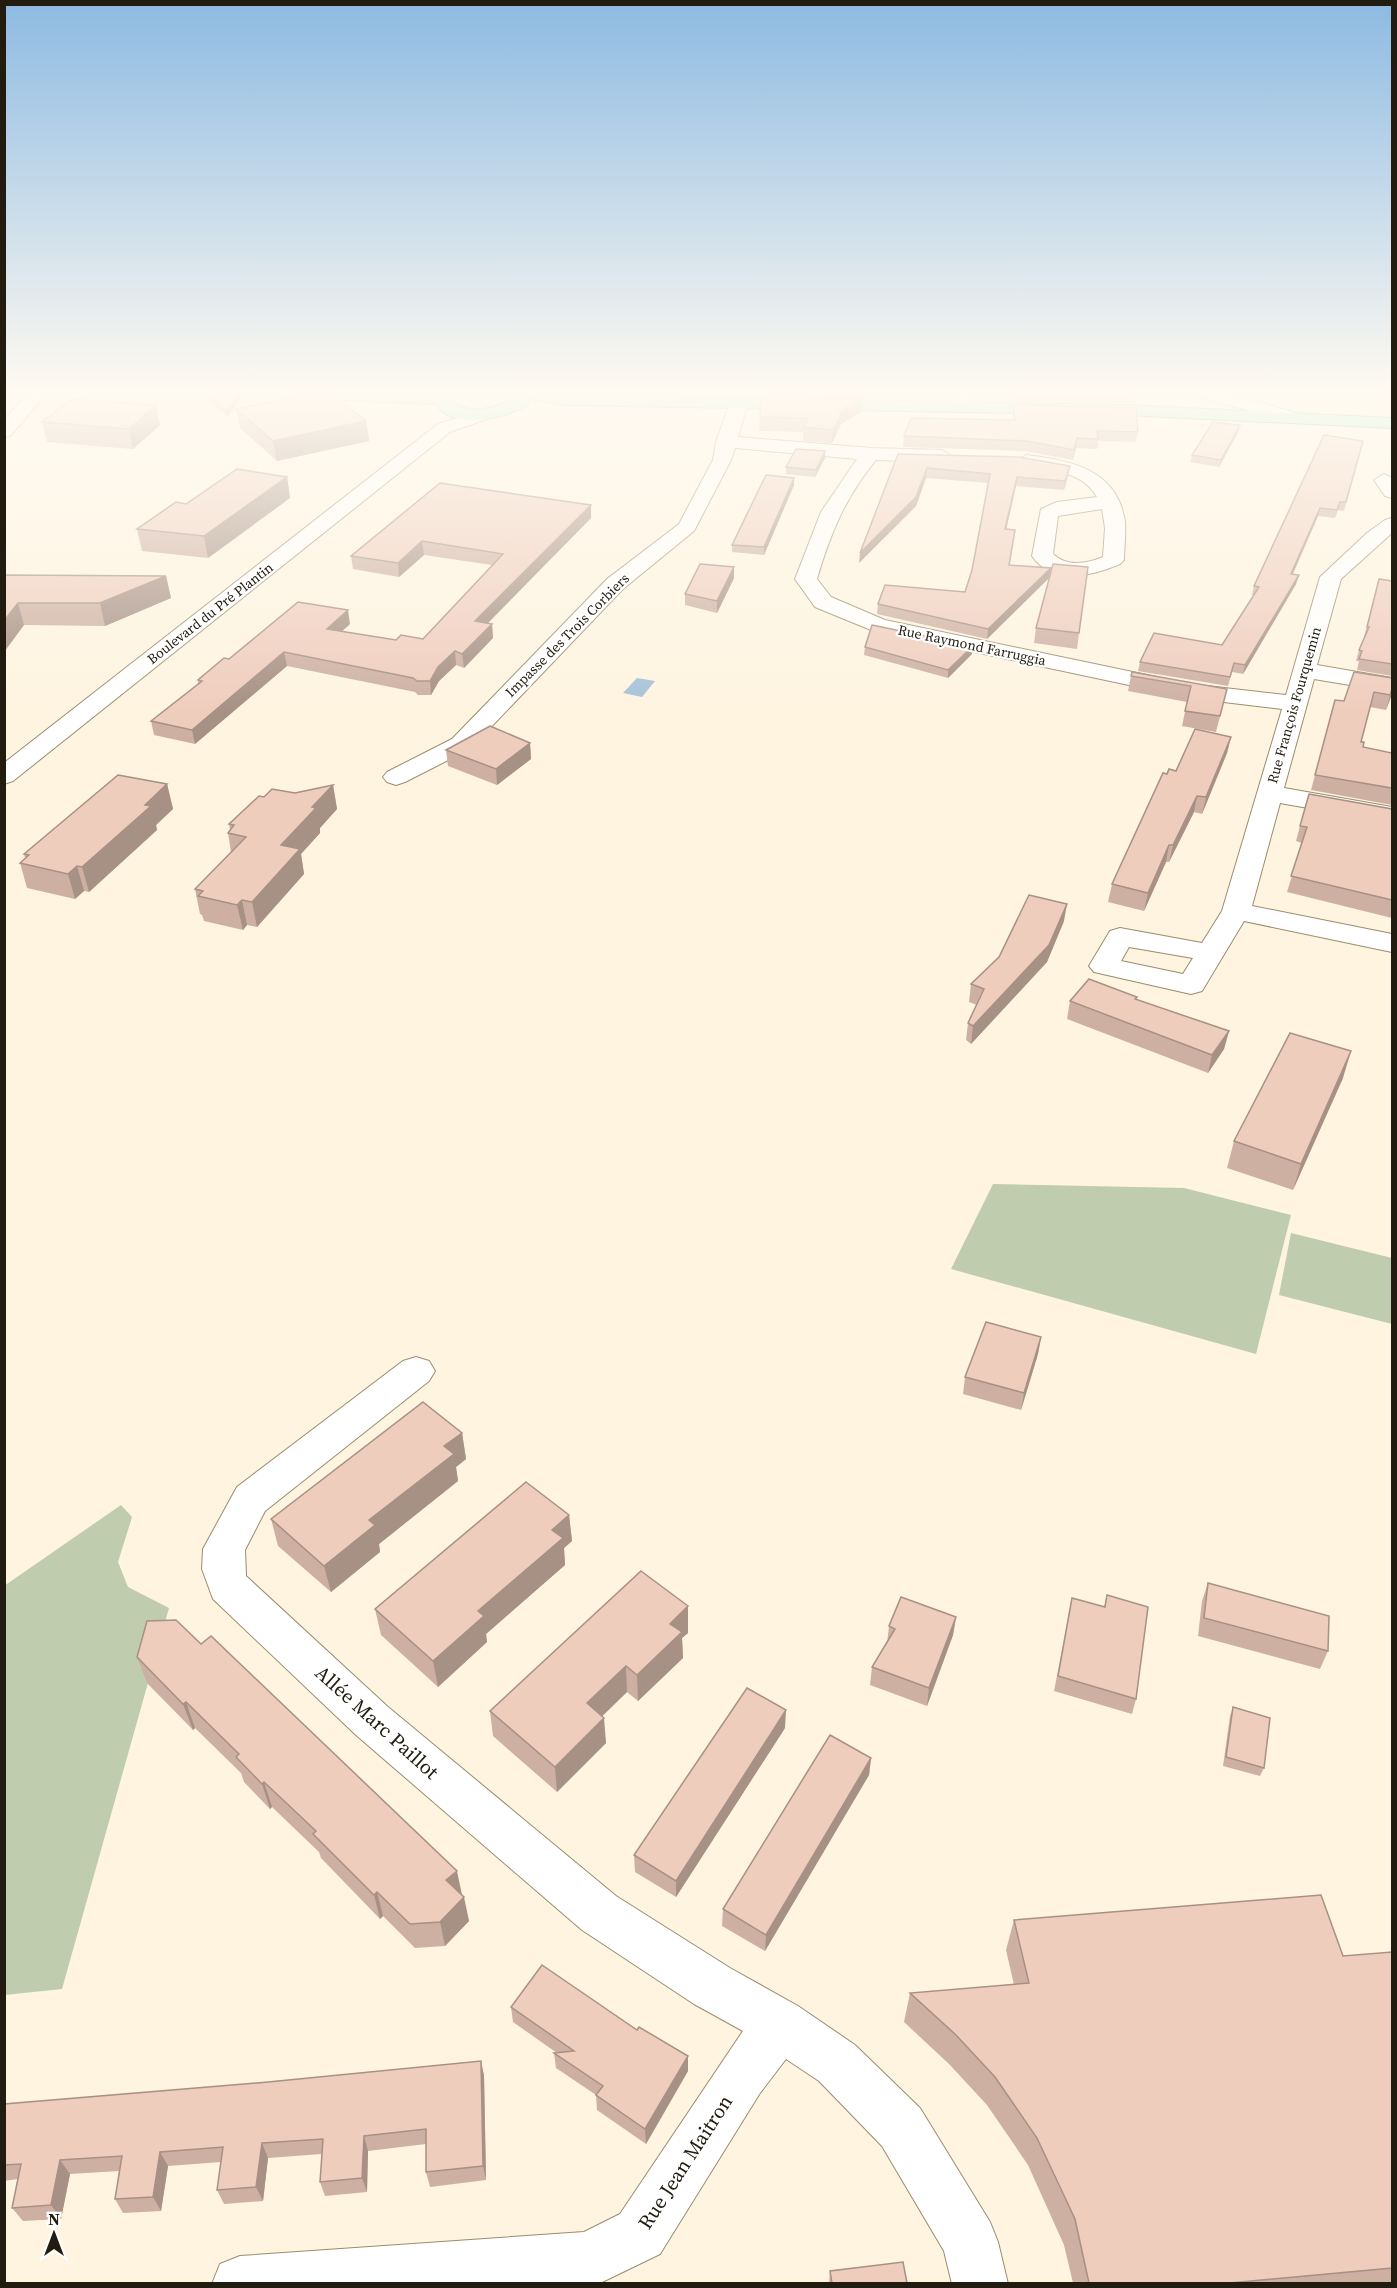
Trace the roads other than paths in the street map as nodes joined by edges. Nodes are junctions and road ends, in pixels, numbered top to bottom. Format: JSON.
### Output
{"nodes":[{"id":1,"x":338,"y":498,"type":"edge"},
{"id":2,"x":702,"y":498,"type":"edge"},
{"id":3,"x":837,"y":498,"type":"edge"},
{"id":4,"x":1107,"y":498,"type":"edge"},
{"id":5,"x":1108,"y":502,"type":"dead end"},
{"id":6,"x":1392,"y":524,"type":"edge"},
{"id":7,"x":1304,"y":670,"type":"junction"},
{"id":8,"x":1392,"y":685,"type":"edge"},
{"id":9,"x":1294,"y":703,"type":"junction"},
{"id":10,"x":4,"y":776,"type":"edge"},
{"id":11,"x":396,"y":777,"type":"dead end"},
{"id":12,"x":1270,"y":793,"type":"junction"},
{"id":13,"x":1392,"y":815,"type":"edge"},
{"id":14,"x":1236,"y":910,"type":"junction"},
{"id":15,"x":1392,"y":943,"type":"edge"},
{"id":16,"x":1211,"y":953,"type":"dead end"},
{"id":17,"x":416,"y":1371,"type":"dead end"},
{"id":18,"x":780,"y":2024,"type":"junction"},
{"id":19,"x":240,"y":2283,"type":"edge"},
{"id":20,"x":980,"y":2283,"type":"edge"}],
"edges":[{"from":1,"to":10,"type":"street","name":"Boulevard du Pré Plantin"},
{"from":2,"to":11,"type":"street","name":"Impasse des Trois Corbiers"},
{"from":3,"to":9,"type":"street","name":"Rue Raymond Farruggia"},
{"from":4,"to":5,"type":"street"},
{"from":6,"to":7,"type":"street","name":"Rue François Fourquemin"},
{"from":7,"to":8,"type":"street"},
{"from":7,"to":9,"type":"street","name":"Rue François Fourquemin"},
{"from":9,"to":12,"type":"street","name":"Rue François Fourquemin"},
{"from":12,"to":13,"type":"street"},
{"from":12,"to":14,"type":"street","name":"Rue François Fourquemin"},
{"from":14,"to":15,"type":"street"},
{"from":14,"to":16,"type":"street","name":"Rue François Fourquemin"},
{"from":17,"to":18,"type":"street","name":"Allée Marc Paillot"},
{"from":18,"to":19,"type":"street","name":"Rue Jean Maitron"},
{"from":18,"to":20,"type":"street","name":"Allée Marc Paillot"}]}
